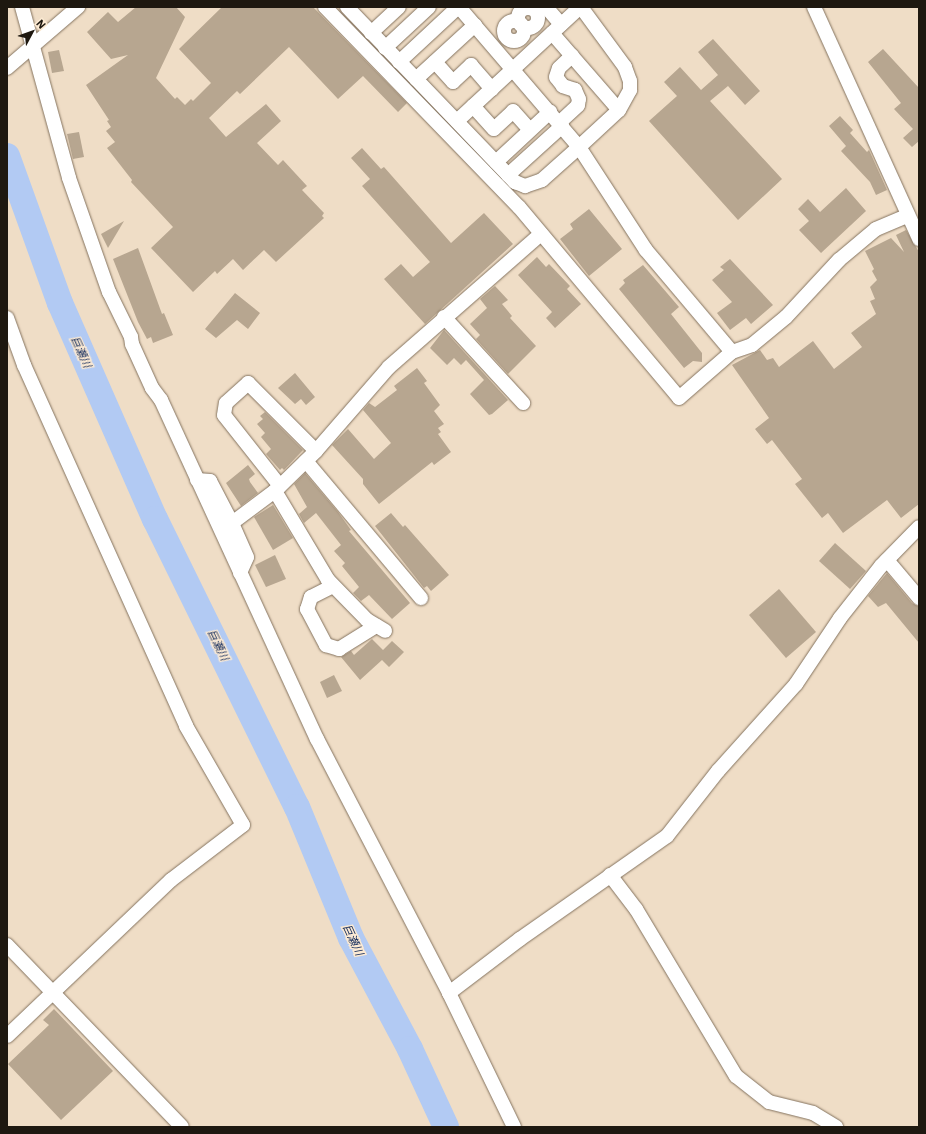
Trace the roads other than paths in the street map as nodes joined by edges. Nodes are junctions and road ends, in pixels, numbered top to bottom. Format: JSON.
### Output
{"nodes":[{"id":1,"x":22,"y":7,"type":"edge"},
{"id":2,"x":78,"y":7,"type":"edge"},
{"id":3,"x":325,"y":7,"type":"edge"},
{"id":4,"x":347,"y":7,"type":"edge"},
{"id":5,"x":399,"y":7,"type":"edge"},
{"id":6,"x":430,"y":7,"type":"edge"},
{"id":7,"x":459,"y":7,"type":"edge"},
{"id":8,"x":581,"y":7,"type":"edge"},
{"id":9,"x":814,"y":7,"type":"edge"},
{"id":10,"x":535,"y":15,"type":"edge"},
{"id":11,"x":475,"y":25,"type":"junction"},
{"id":12,"x":553,"y":32,"type":"junction"},
{"id":13,"x":371,"y":33,"type":"junction"},
{"id":14,"x":32,"y":47,"type":"junction"},
{"id":15,"x":385,"y":48,"type":"junction"},
{"id":16,"x":495,"y":48,"type":"junction"},
{"id":17,"x":572,"y":56,"type":"junction"},
{"id":18,"x":399,"y":62,"type":"junction"},
{"id":19,"x":435,"y":62,"type":"junction"},
{"id":20,"x":7,"y":68,"type":"edge"},
{"id":21,"x":513,"y":69,"type":"junction"},
{"id":22,"x":416,"y":80,"type":"junction"},
{"id":23,"x":492,"y":89,"type":"junction"},
{"id":24,"x":473,"y":106,"type":"junction"},
{"id":25,"x":619,"y":110,"type":"junction"},
{"id":26,"x":557,"y":121,"type":"junction"},
{"id":27,"x":457,"y":122,"type":"junction"},
{"id":28,"x":530,"y":130,"type":"junction"},
{"id":29,"x":579,"y":147,"type":"junction"},
{"id":30,"x":496,"y":162,"type":"junction"},
{"id":31,"x":508,"y":175,"type":"junction"},
{"id":32,"x":907,"y":216,"type":"junction"},
{"id":33,"x":541,"y":234,"type":"junction"},
{"id":34,"x":919,"y":239,"type":"edge"},
{"id":35,"x":444,"y":317,"type":"junction"},
{"id":36,"x":7,"y":318,"type":"edge"},
{"id":37,"x":732,"y":352,"type":"junction"},
{"id":38,"x":523,"y":403,"type":"dead end"},
{"id":39,"x":311,"y":456,"type":"junction"},
{"id":40,"x":198,"y":480,"type":"junction"},
{"id":41,"x":278,"y":489,"type":"junction"},
{"id":42,"x":232,"y":523,"type":"junction"},
{"id":43,"x":919,"y":527,"type":"edge"},
{"id":44,"x":887,"y":560,"type":"junction"},
{"id":45,"x":240,"y":573,"type":"junction"},
{"id":46,"x":333,"y":586,"type":"junction"},
{"id":47,"x":421,"y":598,"type":"dead end"},
{"id":48,"x":919,"y":598,"type":"edge"},
{"id":49,"x":610,"y":875,"type":"junction"},
{"id":50,"x":7,"y":946,"type":"edge"},
{"id":51,"x":450,"y":993,"type":"junction"},
{"id":52,"x":53,"y":995,"type":"junction"},
{"id":53,"x":7,"y":1036,"type":"edge"},
{"id":54,"x":182,"y":1127,"type":"edge"},
{"id":55,"x":514,"y":1127,"type":"edge"},
{"id":56,"x":836,"y":1127,"type":"edge"}],
"edges":[{"from":1,"to":14,"type":"street"},
{"from":2,"to":14,"type":"street"},
{"from":3,"to":33,"type":"street"},
{"from":4,"to":13,"type":"street"},
{"from":5,"to":13,"type":"street"},
{"from":6,"to":15,"type":"street"},
{"from":7,"to":11,"type":"street"},
{"from":7,"to":18,"type":"street"},
{"from":8,"to":12,"type":"street"},
{"from":8,"to":25,"type":"street"},
{"from":9,"to":32,"type":"street"},
{"from":10,"to":12,"type":"street"},
{"from":10,"to":12,"type":"street"},
{"from":10,"to":16,"type":"street"},
{"from":11,"to":16,"type":"street"},
{"from":11,"to":19,"type":"street"},
{"from":12,"to":17,"type":"street"},
{"from":12,"to":21,"type":"street"},
{"from":13,"to":15,"type":"street"},
{"from":14,"to":20,"type":"street"},
{"from":14,"to":40,"type":"street"},
{"from":15,"to":18,"type":"street"},
{"from":16,"to":21,"type":"street"},
{"from":17,"to":25,"type":"street"},
{"from":17,"to":26,"type":"street"},
{"from":18,"to":22,"type":"street"},
{"from":19,"to":22,"type":"street"},
{"from":19,"to":23,"type":"street"},
{"from":21,"to":23,"type":"street"},
{"from":21,"to":26,"type":"street"},
{"from":22,"to":27,"type":"street"},
{"from":23,"to":24,"type":"street"},
{"from":24,"to":27,"type":"street"},
{"from":24,"to":28,"type":"street"},
{"from":25,"to":29,"type":"street"},
{"from":26,"to":28,"type":"street"},
{"from":26,"to":29,"type":"street"},
{"from":26,"to":31,"type":"street"},
{"from":27,"to":30,"type":"street"},
{"from":28,"to":30,"type":"street"},
{"from":29,"to":31,"type":"street"},
{"from":29,"to":37,"type":"street"},
{"from":30,"to":31,"type":"street"},
{"from":32,"to":34,"type":"street"},
{"from":32,"to":37,"type":"street"},
{"from":33,"to":35,"type":"street"},
{"from":33,"to":37,"type":"street"},
{"from":35,"to":38,"type":"street"},
{"from":35,"to":39,"type":"street"},
{"from":36,"to":52,"type":"street"},
{"from":39,"to":41,"type":"street"},
{"from":39,"to":41,"type":"street"},
{"from":39,"to":47,"type":"street"},
{"from":40,"to":42,"type":"street"},
{"from":40,"to":45,"type":"street"},
{"from":41,"to":42,"type":"street"},
{"from":41,"to":46,"type":"street"},
{"from":42,"to":45,"type":"street"},
{"from":43,"to":44,"type":"street"},
{"from":44,"to":48,"type":"street"},
{"from":44,"to":49,"type":"street"},
{"from":45,"to":51,"type":"street"},
{"from":46,"to":46,"type":"street"},
{"from":49,"to":51,"type":"street"},
{"from":49,"to":56,"type":"street"},
{"from":50,"to":52,"type":"street"},
{"from":51,"to":55,"type":"street"},
{"from":52,"to":53,"type":"street"},
{"from":52,"to":54,"type":"street"}]}
